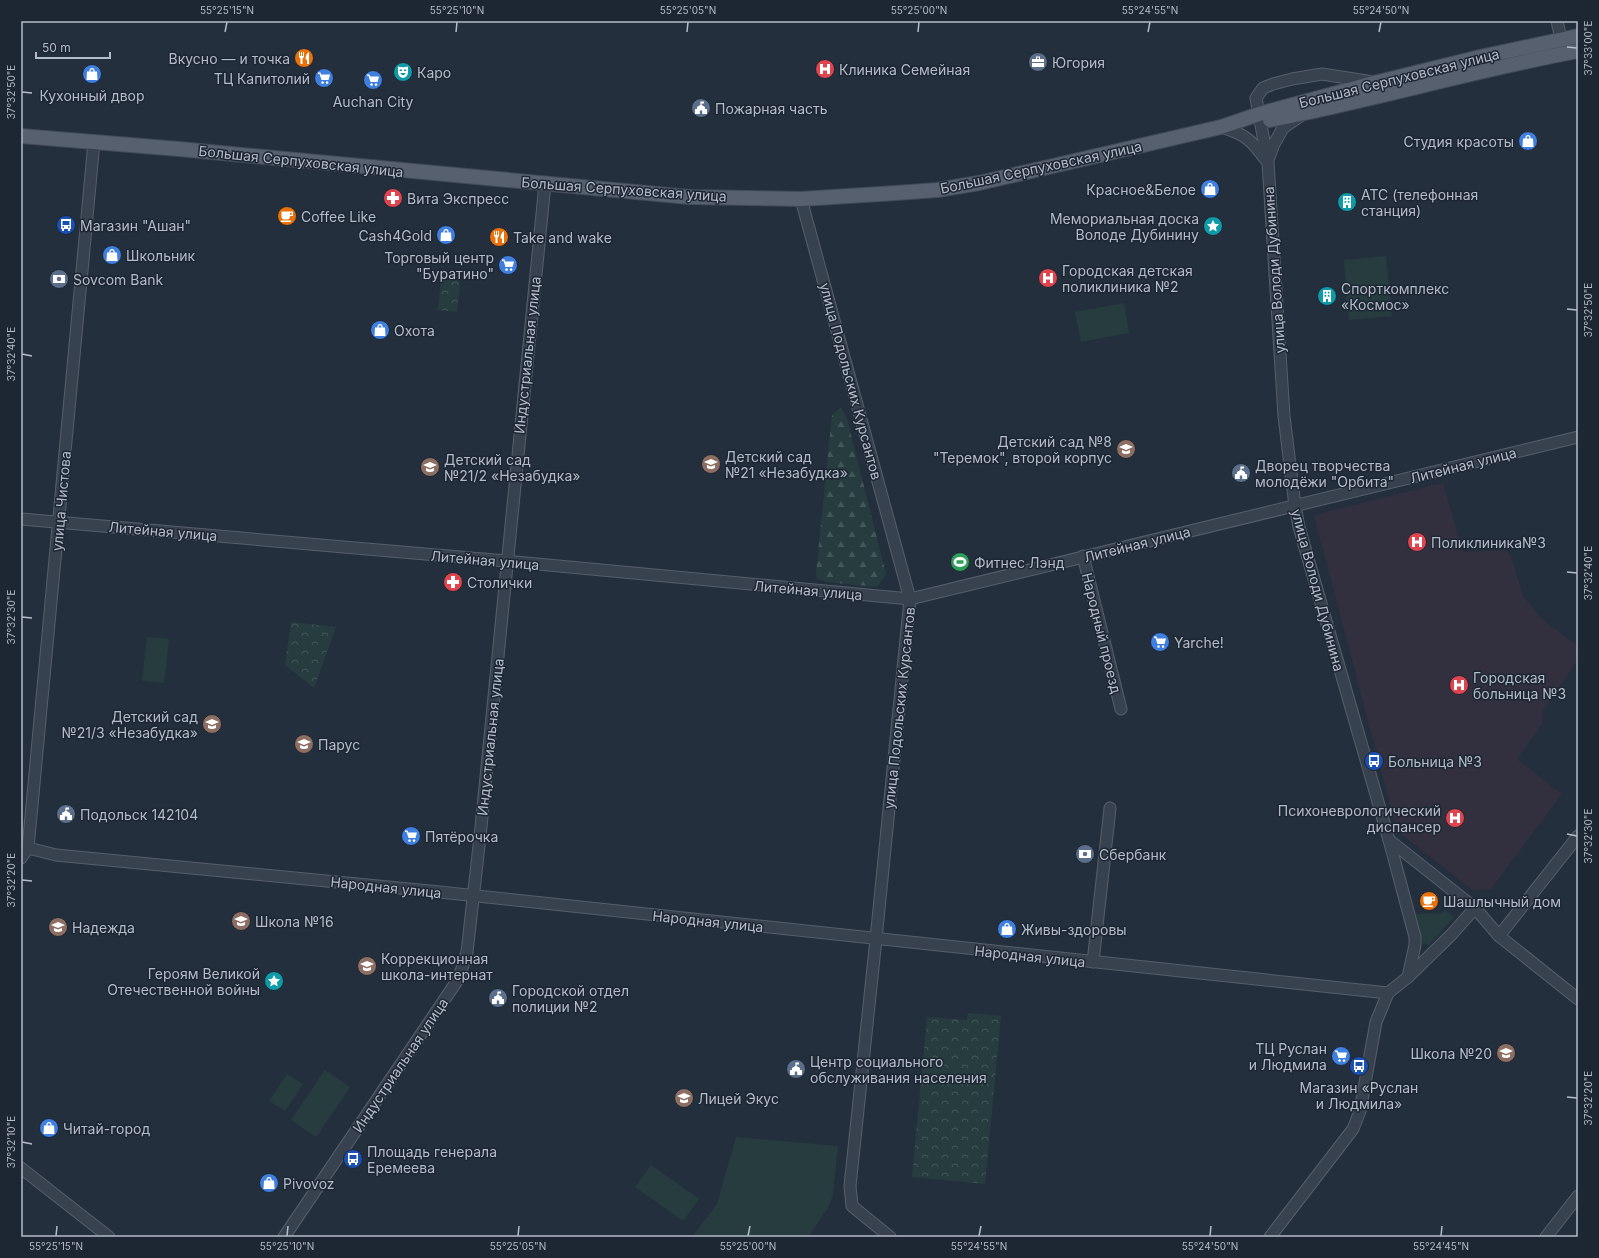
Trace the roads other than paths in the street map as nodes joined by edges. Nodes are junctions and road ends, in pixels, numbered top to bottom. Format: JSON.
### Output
{"nodes":[{"id":1,"x":1557,"y":21,"type":"edge"},
{"id":2,"x":1578,"y":36,"type":"edge"},
{"id":3,"x":1561,"y":39,"type":"junction"},
{"id":4,"x":1578,"y":51,"type":"edge"},
{"id":5,"x":1374,"y":83,"type":"junction"},
{"id":6,"x":1304,"y":113,"type":"junction"},
{"id":7,"x":1259,"y":118,"type":"junction"},
{"id":8,"x":1221,"y":127,"type":"junction"},
{"id":9,"x":21,"y":136,"type":"edge"},
{"id":10,"x":94,"y":142,"type":"junction"},
{"id":11,"x":1268,"y":163,"type":"junction"},
{"id":12,"x":545,"y":184,"type":"junction"},
{"id":13,"x":801,"y":199,"type":"junction"},
{"id":14,"x":1578,"y":437,"type":"edge"},
{"id":15,"x":1295,"y":506,"type":"junction"},
{"id":16,"x":21,"y":518,"type":"edge"},
{"id":17,"x":59,"y":522,"type":"junction"},
{"id":18,"x":1083,"y":556,"type":"junction"},
{"id":19,"x":506,"y":561,"type":"junction"},
{"id":20,"x":910,"y":599,"type":"junction"},
{"id":21,"x":1121,"y":709,"type":"dead end"},
{"id":22,"x":1110,"y":808,"type":"dead end"},
{"id":23,"x":1578,"y":836,"type":"edge"},
{"id":24,"x":1389,"y":840,"type":"junction"},
{"id":25,"x":28,"y":848,"type":"junction"},
{"id":26,"x":21,"y":858,"type":"edge"},
{"id":27,"x":473,"y":896,"type":"junction"},
{"id":28,"x":1475,"y":908,"type":"junction"},
{"id":29,"x":1499,"y":936,"type":"junction"},
{"id":30,"x":876,"y":939,"type":"junction"},
{"id":31,"x":1093,"y":962,"type":"junction"},
{"id":32,"x":1408,"y":977,"type":"junction"},
{"id":33,"x":1388,"y":993,"type":"junction"},
{"id":34,"x":1578,"y":999,"type":"edge"},
{"id":35,"x":21,"y":1168,"type":"edge"},
{"id":36,"x":1578,"y":1196,"type":"edge"},
{"id":37,"x":109,"y":1237,"type":"edge"},
{"id":38,"x":284,"y":1237,"type":"edge"},
{"id":39,"x":890,"y":1237,"type":"edge"},
{"id":40,"x":1270,"y":1237,"type":"edge"},
{"id":41,"x":1546,"y":1237,"type":"edge"}],
"edges":[{"from":1,"to":3,"type":"street"},
{"from":2,"to":3,"type":"main road","name":"Большая Серпуховская улица"},
{"from":3,"to":5,"type":"main road","name":"Большая Серпуховская улица"},
{"from":4,"to":6,"type":"main road","name":"Большая Серпуховская улица"},
{"from":5,"to":7,"type":"main road","name":"Большая Серпуховская улица"},
{"from":5,"to":7,"type":"street","name":"улица Володи Дубинина"},
{"from":6,"to":7,"type":"main road","name":"Большая Серпуховская улица"},
{"from":6,"to":11,"type":"street"},
{"from":7,"to":8,"type":"main road","name":"Большая Серпуховская улица"},
{"from":7,"to":11,"type":"street","name":"улица Володи Дубинина"},
{"from":8,"to":11,"type":"street"},
{"from":8,"to":13,"type":"main road","name":"Большая Серпуховская улица"},
{"from":9,"to":10,"type":"main road","name":"Большая Серпуховская улица"},
{"from":10,"to":12,"type":"main road","name":"Большая Серпуховская улица"},
{"from":10,"to":17,"type":"street","name":"улица Чистова"},
{"from":11,"to":15,"type":"street","name":"улица Володи Дубинина"},
{"from":12,"to":13,"type":"main road","name":"Большая Серпуховская улица"},
{"from":12,"to":19,"type":"street","name":"Индустриальная улица"},
{"from":13,"to":20,"type":"street","name":"улица Подольских Курсантов"},
{"from":14,"to":15,"type":"street","name":"Литейная улица"},
{"from":15,"to":18,"type":"street","name":"Литейная улица"},
{"from":15,"to":24,"type":"street","name":"улица Володи Дубинина"},
{"from":16,"to":17,"type":"street","name":"Литейная улица"},
{"from":17,"to":19,"type":"street","name":"Литейная улица"},
{"from":17,"to":25,"type":"street","name":"улица Чистова"},
{"from":18,"to":20,"type":"street","name":"Литейная улица"},
{"from":18,"to":21,"type":"street","name":"Народный проезд"},
{"from":19,"to":20,"type":"street","name":"Литейная улица"},
{"from":19,"to":27,"type":"street","name":"Индустриальная улица"},
{"from":20,"to":30,"type":"street","name":"улица Подольских Курсантов"},
{"from":22,"to":31,"type":"street"},
{"from":23,"to":29,"type":"street"},
{"from":24,"to":28,"type":"street"},
{"from":24,"to":32,"type":"street","name":"улица Володи Дубинина"},
{"from":25,"to":26,"type":"street","name":"улица Чистова"},
{"from":25,"to":27,"type":"street","name":"Народная улица"},
{"from":27,"to":30,"type":"street","name":"Народная улица"},
{"from":27,"to":38,"type":"street","name":"Индустриальная улица"},
{"from":28,"to":29,"type":"street"},
{"from":28,"to":32,"type":"street"},
{"from":29,"to":34,"type":"street"},
{"from":30,"to":31,"type":"street","name":"Народная улица"},
{"from":30,"to":39,"type":"street","name":"улица Подольских Курсантов"},
{"from":31,"to":33,"type":"street","name":"Народная улица"},
{"from":32,"to":33,"type":"street"},
{"from":33,"to":40,"type":"street"},
{"from":35,"to":37,"type":"street"},
{"from":36,"to":41,"type":"street"}]}
